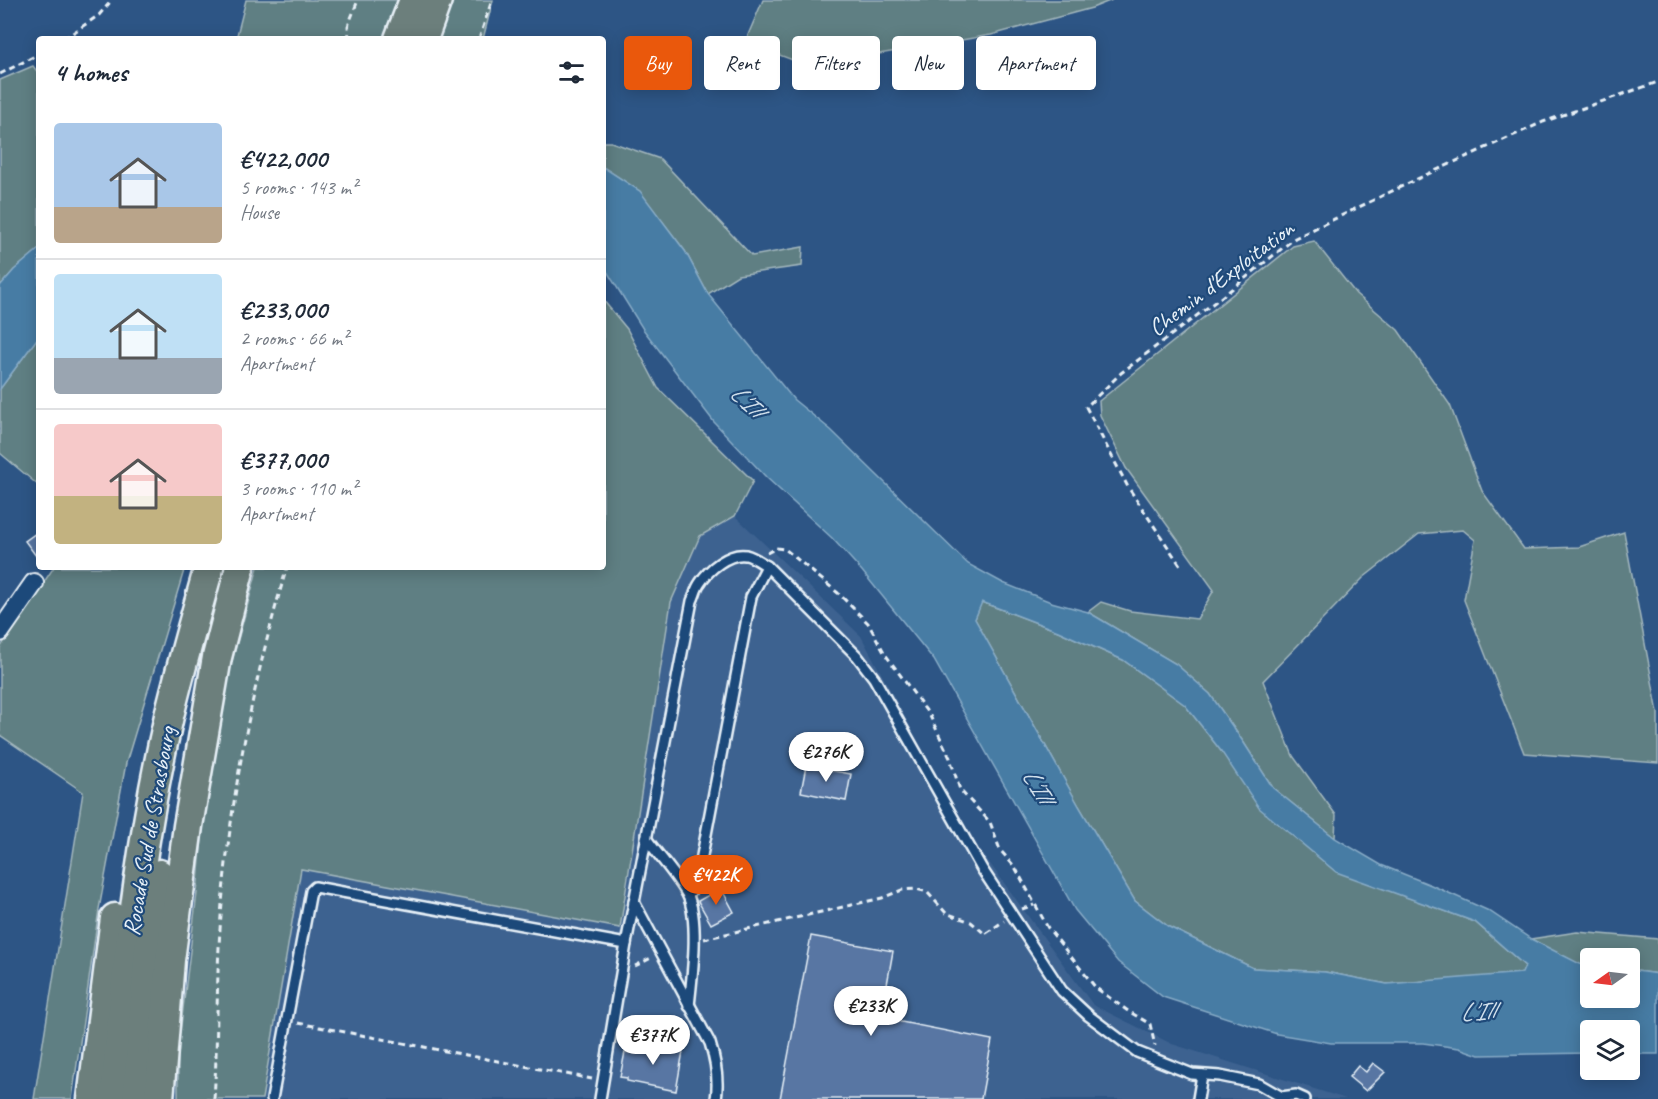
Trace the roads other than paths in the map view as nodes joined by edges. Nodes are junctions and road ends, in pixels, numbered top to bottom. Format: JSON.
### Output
{"nodes":[{"id":1,"x":414,"y":0,"type":"edge"},
{"id":2,"x":437,"y":0,"type":"edge"},
{"id":3,"x":400,"y":36,"type":"edge"},
{"id":4,"x":424,"y":36,"type":"edge"},
{"id":5,"x":767,"y":566,"type":"junction"},
{"id":6,"x":208,"y":570,"type":"edge"},
{"id":7,"x":228,"y":570,"type":"edge"},
{"id":8,"x":239,"y":570,"type":"edge"},
{"id":9,"x":34,"y":583,"type":"dead end"},
{"id":10,"x":0,"y":632,"type":"edge"},
{"id":11,"x":188,"y":639,"type":"junction"},
{"id":12,"x":646,"y":838,"type":"junction"},
{"id":13,"x":688,"y":895,"type":"junction"},
{"id":14,"x":634,"y":902,"type":"junction"},
{"id":15,"x":626,"y":944,"type":"junction"},
{"id":16,"x":690,"y":1006,"type":"junction"},
{"id":17,"x":1202,"y":1074,"type":"junction"},
{"id":18,"x":1283,"y":1098,"type":"edge"},
{"id":19,"x":92,"y":1099,"type":"edge"},
{"id":20,"x":115,"y":1099,"type":"edge"},
{"id":21,"x":137,"y":1099,"type":"edge"},
{"id":22,"x":159,"y":1099,"type":"edge"},
{"id":23,"x":272,"y":1099,"type":"edge"},
{"id":24,"x":600,"y":1099,"type":"edge"},
{"id":25,"x":716,"y":1099,"type":"edge"},
{"id":26,"x":1198,"y":1099,"type":"edge"},
{"id":27,"x":1305,"y":1099,"type":"edge"}],
"edges":[{"from":1,"to":3,"type":"highway"},
{"from":2,"to":4,"type":"highway"},
{"from":5,"to":12,"type":"lane"},
{"from":5,"to":13,"type":"lane"},
{"from":5,"to":17,"type":"lane"},
{"from":6,"to":11,"type":"highway","name":"Rocade Sud de Strasbourg"},
{"from":7,"to":21,"type":"highway","name":"Rocade Sud de Strasbourg"},
{"from":8,"to":22,"type":"highway"},
{"from":9,"to":10,"type":"street"},
{"from":11,"to":19,"type":"highway"},
{"from":11,"to":20,"type":"highway","name":"Rocade Sud de Strasbourg"},
{"from":12,"to":13,"type":"lane"},
{"from":12,"to":14,"type":"lane"},
{"from":13,"to":16,"type":"lane"},
{"from":14,"to":15,"type":"lane"},
{"from":14,"to":16,"type":"lane"},
{"from":15,"to":23,"type":"lane"},
{"from":15,"to":24,"type":"lane"},
{"from":16,"to":25,"type":"lane"},
{"from":17,"to":18,"type":"lane"},
{"from":17,"to":26,"type":"lane"},
{"from":18,"to":27,"type":"lane"}]}
